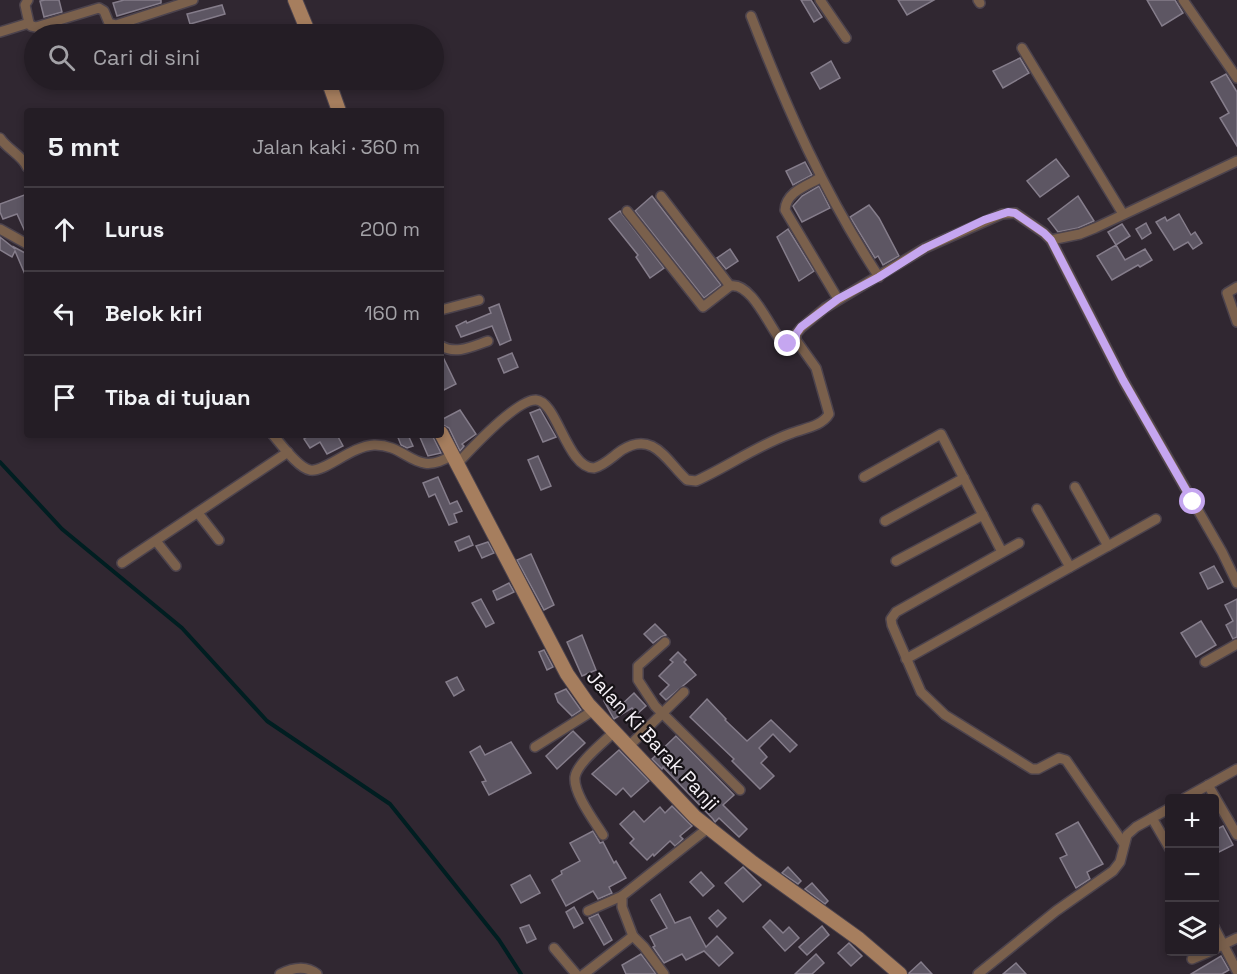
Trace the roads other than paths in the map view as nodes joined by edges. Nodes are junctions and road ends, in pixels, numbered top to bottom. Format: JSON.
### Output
{"nodes":[{"id":1,"x":28,"y":0,"type":"edge"},
{"id":2,"x":193,"y":0,"type":"edge"},
{"id":3,"x":295,"y":0,"type":"edge"},
{"id":4,"x":820,"y":0,"type":"edge"},
{"id":5,"x":1183,"y":0,"type":"edge"},
{"id":6,"x":751,"y":16,"type":"dead end"},
{"id":7,"x":29,"y":23,"type":"joint"},
{"id":8,"x":26,"y":24,"type":"edge"},
{"id":9,"x":46,"y":24,"type":"edge"},
{"id":10,"x":116,"y":24,"type":"edge"},
{"id":11,"x":116,"y":24,"type":"edge"},
{"id":12,"x":305,"y":24,"type":"edge"},
{"id":13,"x":24,"y":25,"type":"edge"},
{"id":14,"x":0,"y":32,"type":"edge"},
{"id":15,"x":846,"y":38,"type":"dead end"},
{"id":16,"x":1022,"y":48,"type":"dead end"},
{"id":17,"x":1237,"y":78,"type":"edge"},
{"id":18,"x":332,"y":90,"type":"edge"},
{"id":19,"x":338,"y":108,"type":"edge"},
{"id":20,"x":0,"y":138,"type":"edge"},
{"id":21,"x":24,"y":161,"type":"edge"},
{"id":22,"x":1237,"y":161,"type":"edge"},
{"id":23,"x":820,"y":178,"type":"junction"},
{"id":24,"x":661,"y":196,"type":"dead end"},
{"id":25,"x":627,"y":211,"type":"dead end"},
{"id":26,"x":1123,"y":214,"type":"junction"},
{"id":27,"x":0,"y":229,"type":"edge"},
{"id":28,"x":1051,"y":240,"type":"junction"},
{"id":29,"x":24,"y":242,"type":"edge"},
{"id":30,"x":879,"y":277,"type":"junction"},
{"id":31,"x":730,"y":286,"type":"junction"},
{"id":32,"x":1237,"y":287,"type":"edge"},
{"id":33,"x":838,"y":299,"type":"junction"},
{"id":34,"x":479,"y":300,"type":"dead end"},
{"id":35,"x":444,"y":309,"type":"edge"},
{"id":36,"x":1237,"y":322,"type":"edge"},
{"id":37,"x":796,"y":340,"type":"junction"},
{"id":38,"x":488,"y":341,"type":"dead end"},
{"id":39,"x":444,"y":347,"type":"edge"},
{"id":40,"x":276,"y":438,"type":"edge"},
{"id":41,"x":443,"y":438,"type":"edge"},
{"id":42,"x":288,"y":452,"type":"junction"},
{"id":43,"x":454,"y":460,"type":"junction"},
{"id":44,"x":864,"y":477,"type":"dead end"},
{"id":45,"x":964,"y":478,"type":"junction"},
{"id":46,"x":1075,"y":488,"type":"dead end"},
{"id":47,"x":1037,"y":509,"type":"dead end"},
{"id":48,"x":198,"y":513,"type":"junction"},
{"id":49,"x":983,"y":515,"type":"junction"},
{"id":50,"x":1156,"y":519,"type":"dead end"},
{"id":51,"x":885,"y":521,"type":"dead end"},
{"id":52,"x":219,"y":540,"type":"dead end"},
{"id":53,"x":156,"y":541,"type":"junction"},
{"id":54,"x":1018,"y":543,"type":"dead end"},
{"id":55,"x":1108,"y":546,"type":"junction"},
{"id":56,"x":1002,"y":552,"type":"junction"},
{"id":57,"x":896,"y":561,"type":"dead end"},
{"id":58,"x":122,"y":564,"type":"dead end"},
{"id":59,"x":176,"y":566,"type":"dead end"},
{"id":60,"x":1070,"y":567,"type":"junction"},
{"id":61,"x":1237,"y":583,"type":"edge"},
{"id":62,"x":666,"y":642,"type":"dead end"},
{"id":63,"x":1237,"y":644,"type":"edge"},
{"id":64,"x":906,"y":659,"type":"junction"},
{"id":65,"x":1205,"y":662,"type":"dead end"},
{"id":66,"x":684,"y":692,"type":"dead end"},
{"id":67,"x":594,"y":710,"type":"junction"},
{"id":68,"x":661,"y":713,"type":"junction"},
{"id":69,"x":615,"y":731,"type":"junction"},
{"id":70,"x":629,"y":746,"type":"junction"},
{"id":71,"x":535,"y":747,"type":"dead end"},
{"id":72,"x":1237,"y":769,"type":"edge"},
{"id":73,"x":1208,"y":785,"type":"junction"},
{"id":74,"x":740,"y":790,"type":"dead end"},
{"id":75,"x":1192,"y":794,"type":"edge"},
{"id":76,"x":1165,"y":811,"type":"edge"},
{"id":77,"x":1152,"y":818,"type":"junction"},
{"id":78,"x":708,"y":828,"type":"junction"},
{"id":79,"x":603,"y":835,"type":"dead end"},
{"id":80,"x":1237,"y":835,"type":"edge"},
{"id":81,"x":1124,"y":844,"type":"junction"},
{"id":82,"x":1169,"y":848,"type":"edge"},
{"id":83,"x":622,"y":896,"type":"junction"},
{"id":84,"x":588,"y":911,"type":"dead end"},
{"id":85,"x":633,"y":936,"type":"junction"},
{"id":86,"x":1237,"y":938,"type":"edge"},
{"id":87,"x":1219,"y":947,"type":"edge"},
{"id":88,"x":554,"y":948,"type":"dead end"},
{"id":89,"x":1198,"y":956,"type":"edge"},
{"id":90,"x":1192,"y":959,"type":"dead end"},
{"id":91,"x":1237,"y":971,"type":"edge"},
{"id":92,"x":280,"y":974,"type":"edge"},
{"id":93,"x":317,"y":974,"type":"edge"},
{"id":94,"x":576,"y":974,"type":"edge"},
{"id":95,"x":584,"y":974,"type":"edge"},
{"id":96,"x":664,"y":974,"type":"edge"},
{"id":97,"x":900,"y":974,"type":"edge"},
{"id":98,"x":978,"y":974,"type":"edge"}],
"edges":[{"from":1,"to":7,"type":"street"},
{"from":2,"to":11,"type":"street"},
{"from":3,"to":12,"type":"street"},
{"from":4,"to":15,"type":"street"},
{"from":5,"to":17,"type":"street"},
{"from":6,"to":23,"type":"street"},
{"from":7,"to":8,"type":"street"},
{"from":9,"to":10,"type":"street"},
{"from":13,"to":14,"type":"street"},
{"from":16,"to":26,"type":"street"},
{"from":18,"to":19,"type":"street"},
{"from":20,"to":21,"type":"street"},
{"from":22,"to":26,"type":"street"},
{"from":23,"to":30,"type":"street"},
{"from":23,"to":33,"type":"street"},
{"from":24,"to":31,"type":"street"},
{"from":25,"to":31,"type":"street"},
{"from":26,"to":28,"type":"street"},
{"from":27,"to":29,"type":"street"},
{"from":28,"to":30,"type":"street"},
{"from":28,"to":61,"type":"street"},
{"from":30,"to":33,"type":"street"},
{"from":31,"to":37,"type":"street"},
{"from":32,"to":36,"type":"street"},
{"from":33,"to":37,"type":"street"},
{"from":34,"to":35,"type":"street"},
{"from":37,"to":43,"type":"street"},
{"from":38,"to":39,"type":"street"},
{"from":40,"to":42,"type":"street"},
{"from":41,"to":43,"type":"street","name":"Jalan Ki Barak Panji"},
{"from":42,"to":43,"type":"street"},
{"from":42,"to":48,"type":"street"},
{"from":43,"to":67,"type":"street","name":"Jalan Ki Barak Panji"},
{"from":44,"to":45,"type":"street"},
{"from":45,"to":49,"type":"street"},
{"from":45,"to":51,"type":"street"},
{"from":46,"to":55,"type":"street"},
{"from":47,"to":60,"type":"street"},
{"from":48,"to":52,"type":"street"},
{"from":48,"to":53,"type":"street"},
{"from":49,"to":56,"type":"street"},
{"from":49,"to":57,"type":"street"},
{"from":50,"to":55,"type":"street"},
{"from":53,"to":58,"type":"street"},
{"from":53,"to":59,"type":"street"},
{"from":54,"to":56,"type":"street"},
{"from":55,"to":60,"type":"street"},
{"from":56,"to":64,"type":"street"},
{"from":60,"to":64,"type":"street"},
{"from":62,"to":68,"type":"street"},
{"from":63,"to":65,"type":"street"},
{"from":64,"to":81,"type":"street"},
{"from":66,"to":68,"type":"street"},
{"from":67,"to":69,"type":"street","name":"Jalan Ki Barak Panji"},
{"from":67,"to":71,"type":"street"},
{"from":68,"to":70,"type":"street"},
{"from":68,"to":74,"type":"street"},
{"from":69,"to":70,"type":"street","name":"Jalan Ki Barak Panji"},
{"from":69,"to":79,"type":"street"},
{"from":70,"to":78,"type":"street","name":"Jalan Ki Barak Panji"},
{"from":72,"to":73,"type":"street"},
{"from":73,"to":75,"type":"street"},
{"from":73,"to":80,"type":"street"},
{"from":76,"to":77,"type":"street"},
{"from":77,"to":81,"type":"street"},
{"from":77,"to":82,"type":"street"},
{"from":78,"to":83,"type":"street"},
{"from":78,"to":97,"type":"street","name":"Jalan Ki Barak Panji"},
{"from":81,"to":98,"type":"street"},
{"from":83,"to":84,"type":"street"},
{"from":83,"to":85,"type":"street"},
{"from":85,"to":95,"type":"street"},
{"from":85,"to":96,"type":"street"},
{"from":86,"to":87,"type":"street"},
{"from":87,"to":91,"type":"street"},
{"from":88,"to":94,"type":"street"},
{"from":89,"to":90,"type":"street"},
{"from":92,"to":93,"type":"street"}]}
